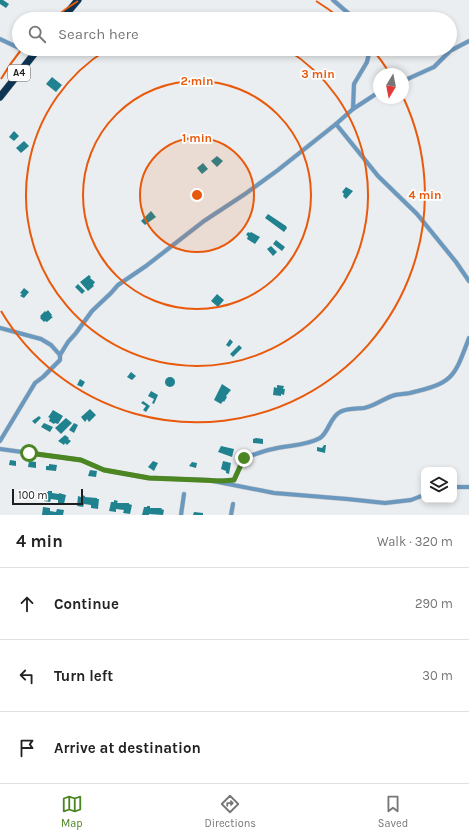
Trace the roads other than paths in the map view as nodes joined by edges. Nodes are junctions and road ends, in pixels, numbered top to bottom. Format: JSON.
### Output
{"nodes":[{"id":1,"x":333,"y":0,"type":"edge"},
{"id":2,"x":75,"y":1,"type":"edge"},
{"id":3,"x":67,"y":12,"type":"edge"},
{"id":4,"x":347,"y":12,"type":"edge"},
{"id":5,"x":0,"y":39,"type":"edge"},
{"id":6,"x":469,"y":41,"type":"edge"},
{"id":7,"x":12,"y":45,"type":"edge"},
{"id":8,"x":457,"y":47,"type":"edge"},
{"id":9,"x":32,"y":56,"type":"edge"},
{"id":10,"x":368,"y":56,"type":"edge"},
{"id":11,"x":445,"y":56,"type":"edge"},
{"id":12,"x":409,"y":78,"type":"edge"},
{"id":13,"x":373,"y":96,"type":"edge"},
{"id":14,"x":0,"y":97,"type":"edge"},
{"id":15,"x":353,"y":109,"type":"junction"},
{"id":16,"x":336,"y":124,"type":"junction"},
{"id":17,"x":469,"y":281,"type":"edge"},
{"id":18,"x":0,"y":328,"type":"edge"},
{"id":19,"x":469,"y":338,"type":"edge"},
{"id":20,"x":60,"y":355,"type":"junction"},
{"id":21,"x":0,"y":441,"type":"edge"},
{"id":22,"x":0,"y":449,"type":"edge"},
{"id":23,"x":208,"y":480,"type":"junction"},
{"id":24,"x":469,"y":486,"type":"edge"},
{"id":25,"x":457,"y":487,"type":"edge"},
{"id":26,"x":184,"y":494,"type":"dead end"},
{"id":27,"x":421,"y":497,"type":"edge"},
{"id":28,"x":233,"y":504,"type":"dead end"},
{"id":29,"x":181,"y":515,"type":"edge"},
{"id":30,"x":231,"y":515,"type":"edge"}],
"edges":[{"from":1,"to":4,"type":"street"},
{"from":2,"to":3,"type":"highway"},
{"from":5,"to":7,"type":"street"},
{"from":6,"to":8,"type":"street"},
{"from":9,"to":14,"type":"highway","number":"A4"},
{"from":10,"to":15,"type":"street"},
{"from":11,"to":12,"type":"street"},
{"from":13,"to":15,"type":"street"},
{"from":15,"to":16,"type":"street"},
{"from":16,"to":17,"type":"street"},
{"from":16,"to":20,"type":"street"},
{"from":18,"to":20,"type":"street"},
{"from":19,"to":23,"type":"street"},
{"from":20,"to":21,"type":"street"},
{"from":22,"to":23,"type":"street"},
{"from":23,"to":27,"type":"street"},
{"from":24,"to":25,"type":"street"},
{"from":26,"to":29,"type":"street"},
{"from":28,"to":30,"type":"street"}]}
